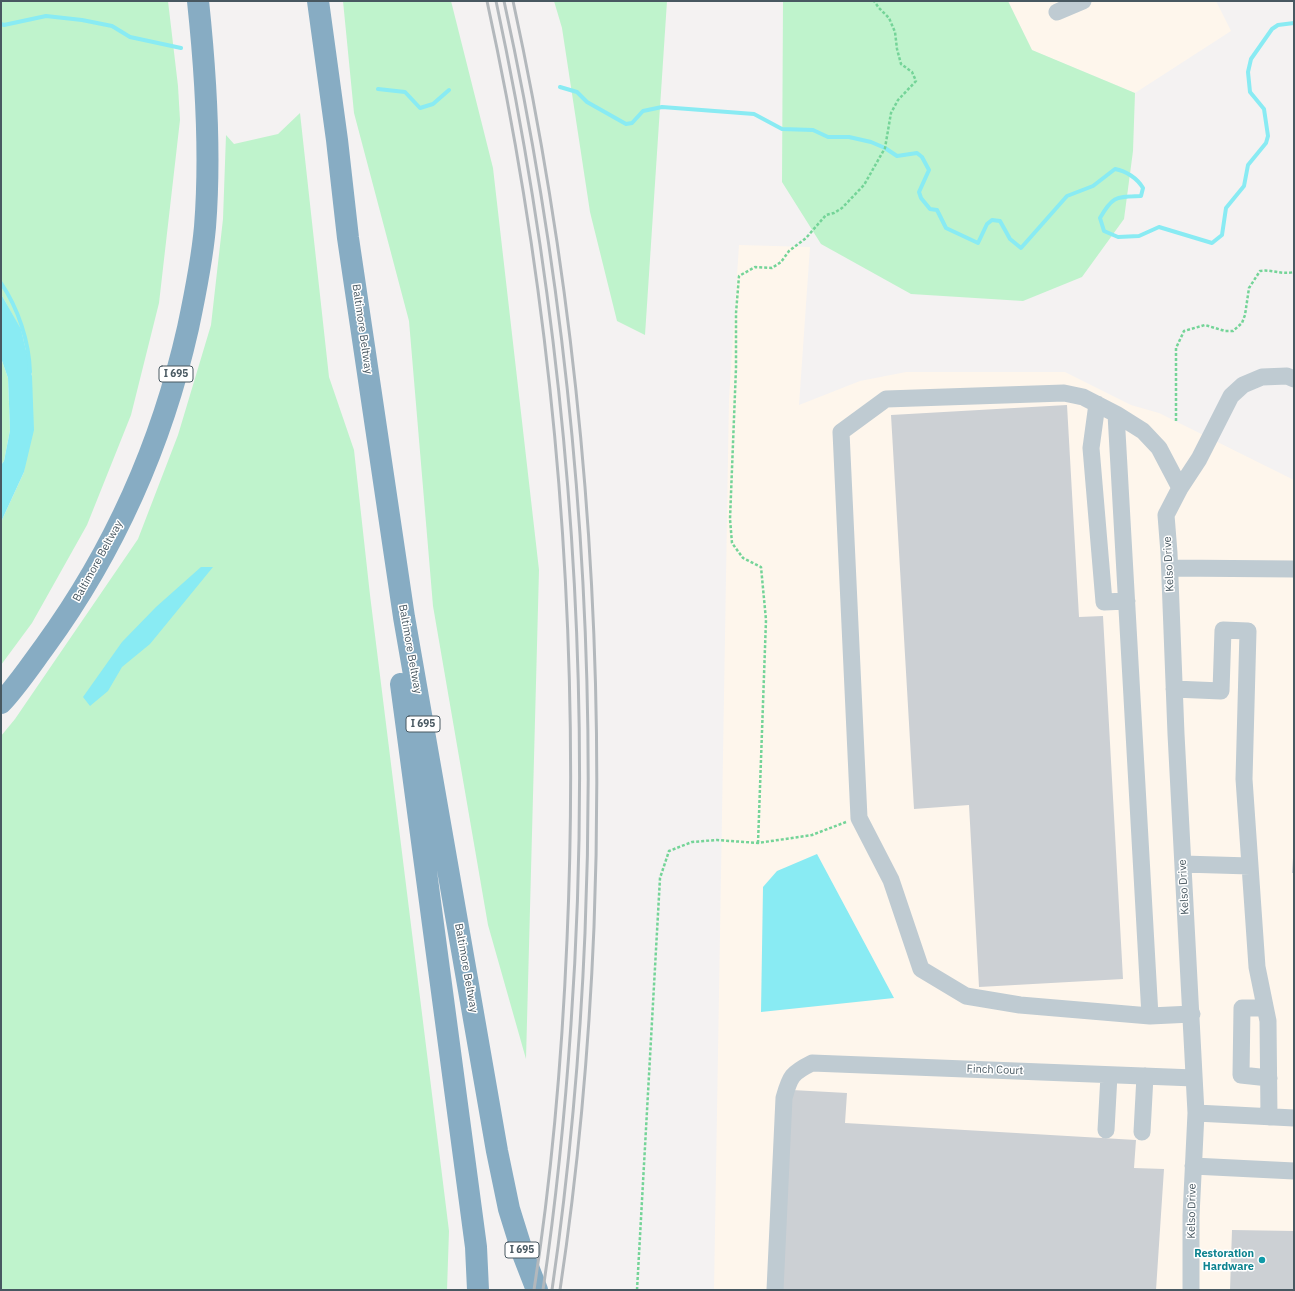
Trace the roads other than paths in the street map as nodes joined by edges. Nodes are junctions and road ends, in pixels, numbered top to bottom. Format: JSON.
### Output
{"nodes":[{"id":1,"x":198,"y":1,"type":"edge"},
{"id":2,"x":318,"y":1,"type":"edge"},
{"id":3,"x":1082,"y":1,"type":"edge"},
{"id":4,"x":1058,"y":12,"type":"dead end"},
{"id":5,"x":348,"y":238,"type":"junction"},
{"id":6,"x":1294,"y":379,"type":"edge"},
{"id":7,"x":1097,"y":404,"type":"junction"},
{"id":8,"x":1116,"y":414,"type":"junction"},
{"id":9,"x":1180,"y":488,"type":"junction"},
{"id":10,"x":1170,"y":568,"type":"junction"},
{"id":11,"x":1294,"y":569,"type":"edge"},
{"id":12,"x":1127,"y":601,"type":"junction"},
{"id":13,"x":1174,"y":689,"type":"junction"},
{"id":14,"x":1221,"y":691,"type":"junction"},
{"id":15,"x":1246,"y":692,"type":"junction"},
{"id":16,"x":1,"y":703,"type":"edge"},
{"id":17,"x":1183,"y":864,"type":"junction"},
{"id":18,"x":1250,"y":866,"type":"junction"},
{"id":19,"x":1265,"y":1008,"type":"junction"},
{"id":20,"x":1192,"y":1014,"type":"junction"},
{"id":21,"x":1150,"y":1016,"type":"junction"},
{"id":22,"x":1108,"y":1075,"type":"junction"},
{"id":23,"x":1145,"y":1076,"type":"junction"},
{"id":24,"x":1194,"y":1078,"type":"junction"},
{"id":25,"x":1269,"y":1078,"type":"junction"},
{"id":26,"x":1196,"y":1113,"type":"junction"},
{"id":27,"x":1269,"y":1117,"type":"junction"},
{"id":28,"x":1294,"y":1118,"type":"edge"},
{"id":29,"x":1106,"y":1130,"type":"dead end"},
{"id":30,"x":1142,"y":1132,"type":"dead end"},
{"id":31,"x":1193,"y":1166,"type":"junction"},
{"id":32,"x":1294,"y":1171,"type":"edge"},
{"id":33,"x":478,"y":1290,"type":"edge"},
{"id":34,"x":537,"y":1290,"type":"edge"},
{"id":35,"x":775,"y":1290,"type":"edge"},
{"id":36,"x":1191,"y":1290,"type":"edge"}],
"edges":[{"from":1,"to":16,"type":"highway","name":"Baltimore Beltway","number":"I 695"},
{"from":2,"to":5,"type":"highway","name":"Baltimore Beltway","number":"I 695"},
{"from":3,"to":4,"type":"street"},
{"from":5,"to":33,"type":"highway"},
{"from":5,"to":34,"type":"highway","name":"Baltimore Beltway","number":"I 695"},
{"from":6,"to":9,"type":"street","name":"Kelso Drive"},
{"from":7,"to":8,"type":"street"},
{"from":7,"to":12,"type":"street"},
{"from":7,"to":21,"type":"street"},
{"from":8,"to":9,"type":"street"},
{"from":8,"to":12,"type":"street"},
{"from":9,"to":10,"type":"street","name":"Kelso Drive"},
{"from":10,"to":11,"type":"street"},
{"from":10,"to":13,"type":"street","name":"Kelso Drive"},
{"from":12,"to":21,"type":"street"},
{"from":13,"to":14,"type":"street"},
{"from":13,"to":17,"type":"street","name":"Kelso Drive"},
{"from":14,"to":15,"type":"street"},
{"from":14,"to":15,"type":"street"},
{"from":15,"to":18,"type":"street"},
{"from":17,"to":18,"type":"street"},
{"from":17,"to":20,"type":"street","name":"Kelso Drive"},
{"from":18,"to":19,"type":"street"},
{"from":19,"to":25,"type":"street"},
{"from":19,"to":25,"type":"street"},
{"from":20,"to":21,"type":"street"},
{"from":20,"to":24,"type":"street","name":"Kelso Drive"},
{"from":22,"to":23,"type":"street","name":"Finch Court"},
{"from":22,"to":29,"type":"street"},
{"from":22,"to":35,"type":"street","name":"Finch Court"},
{"from":23,"to":24,"type":"street","name":"Finch Court"},
{"from":23,"to":30,"type":"street"},
{"from":24,"to":26,"type":"street","name":"Kelso Drive"},
{"from":25,"to":27,"type":"street"},
{"from":26,"to":27,"type":"street"},
{"from":26,"to":31,"type":"street","name":"Kelso Drive"},
{"from":27,"to":28,"type":"street"},
{"from":31,"to":32,"type":"street"},
{"from":31,"to":36,"type":"street","name":"Kelso Drive"}]}
